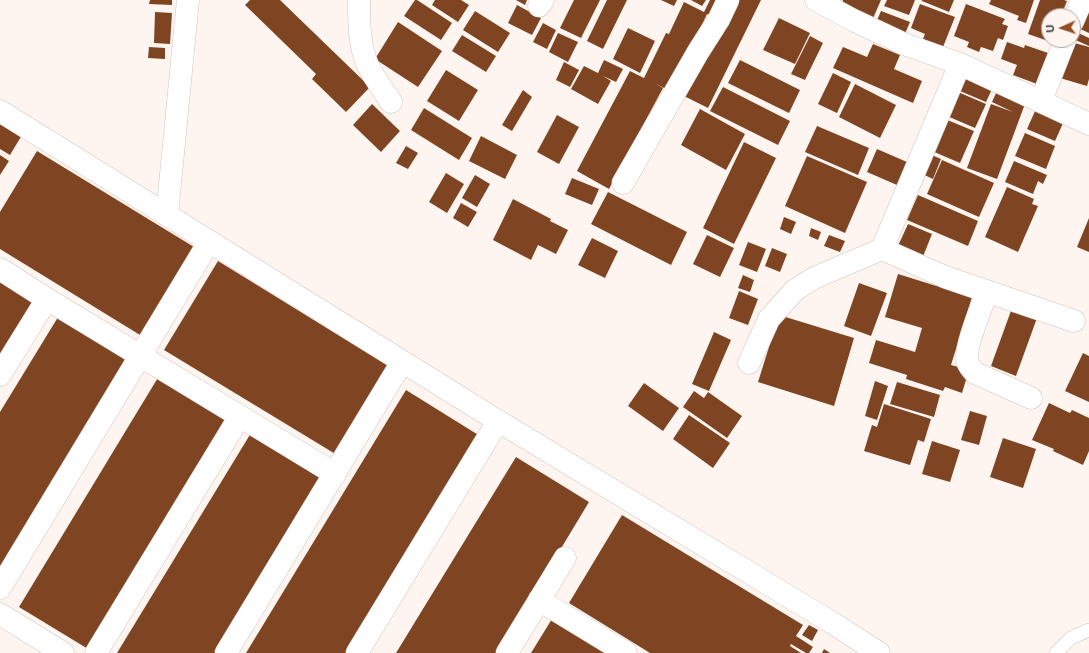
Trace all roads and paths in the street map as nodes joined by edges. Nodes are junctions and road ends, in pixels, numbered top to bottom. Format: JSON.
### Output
{"nodes":[{"id":1,"x":188,"y":0,"type":"edge"},
{"id":2,"x":359,"y":0,"type":"edge"},
{"id":3,"x":728,"y":0,"type":"edge"},
{"id":4,"x":816,"y":0,"type":"edge"},
{"id":5,"x":1063,"y":48,"type":"edge"},
{"id":6,"x":960,"y":64,"type":"junction"},
{"id":7,"x":1041,"y":101,"type":"junction"},
{"id":8,"x":391,"y":102,"type":"dead end"},
{"id":9,"x":0,"y":111,"type":"edge"},
{"id":10,"x":1089,"y":124,"type":"edge"},
{"id":11,"x":623,"y":183,"type":"dead end"},
{"id":12,"x":167,"y":215,"type":"junction"},
{"id":13,"x":209,"y":242,"type":"junction"},
{"id":14,"x":882,"y":249,"type":"junction"},
{"id":15,"x":0,"y":269,"type":"edge"},
{"id":16,"x":987,"y":291,"type":"junction"},
{"id":17,"x":47,"y":299,"type":"junction"},
{"id":18,"x":1074,"y":321,"type":"dead end"},
{"id":19,"x":140,"y":356,"type":"junction"},
{"id":20,"x":402,"y":362,"type":"junction"},
{"id":21,"x":749,"y":363,"type":"dead end"},
{"id":22,"x":0,"y":375,"type":"edge"},
{"id":23,"x":1031,"y":398,"type":"dead end"},
{"id":24,"x":240,"y":416,"type":"junction"},
{"id":25,"x":498,"y":421,"type":"junction"},
{"id":26,"x":335,"y":474,"type":"junction"},
{"id":27,"x":565,"y":558,"type":"dead end"},
{"id":28,"x":0,"y":588,"type":"edge"},
{"id":29,"x":539,"y":600,"type":"junction"},
{"id":30,"x":0,"y":614,"type":"edge"},
{"id":31,"x":1089,"y":630,"type":"edge"},
{"id":32,"x":63,"y":653,"type":"edge"},
{"id":33,"x":96,"y":653,"type":"edge"},
{"id":34,"x":226,"y":653,"type":"edge"},
{"id":35,"x":357,"y":653,"type":"edge"},
{"id":36,"x":507,"y":653,"type":"edge"},
{"id":37,"x":626,"y":653,"type":"edge"},
{"id":38,"x":879,"y":653,"type":"edge"},
{"id":39,"x":1056,"y":653,"type":"edge"}],
"edges":[{"from":1,"to":12,"type":"street"},
{"from":2,"to":8,"type":"street"},
{"from":3,"to":11,"type":"street"},
{"from":4,"to":6,"type":"street"},
{"from":5,"to":7,"type":"street"},
{"from":6,"to":7,"type":"street"},
{"from":6,"to":14,"type":"street"},
{"from":7,"to":10,"type":"street"},
{"from":9,"to":12,"type":"street"},
{"from":12,"to":13,"type":"street"},
{"from":13,"to":19,"type":"street"},
{"from":13,"to":20,"type":"street"},
{"from":14,"to":16,"type":"street"},
{"from":14,"to":21,"type":"street"},
{"from":15,"to":17,"type":"street"},
{"from":16,"to":18,"type":"street"},
{"from":16,"to":23,"type":"street"},
{"from":17,"to":19,"type":"street"},
{"from":17,"to":22,"type":"street"},
{"from":19,"to":24,"type":"street"},
{"from":19,"to":28,"type":"street"},
{"from":20,"to":25,"type":"street"},
{"from":20,"to":26,"type":"street"},
{"from":24,"to":26,"type":"street"},
{"from":24,"to":33,"type":"street"},
{"from":25,"to":35,"type":"street"},
{"from":25,"to":38,"type":"street"},
{"from":26,"to":34,"type":"street"},
{"from":27,"to":29,"type":"street"},
{"from":29,"to":36,"type":"street"},
{"from":29,"to":37,"type":"street"},
{"from":30,"to":32,"type":"street"},
{"from":31,"to":39,"type":"lane"}]}
